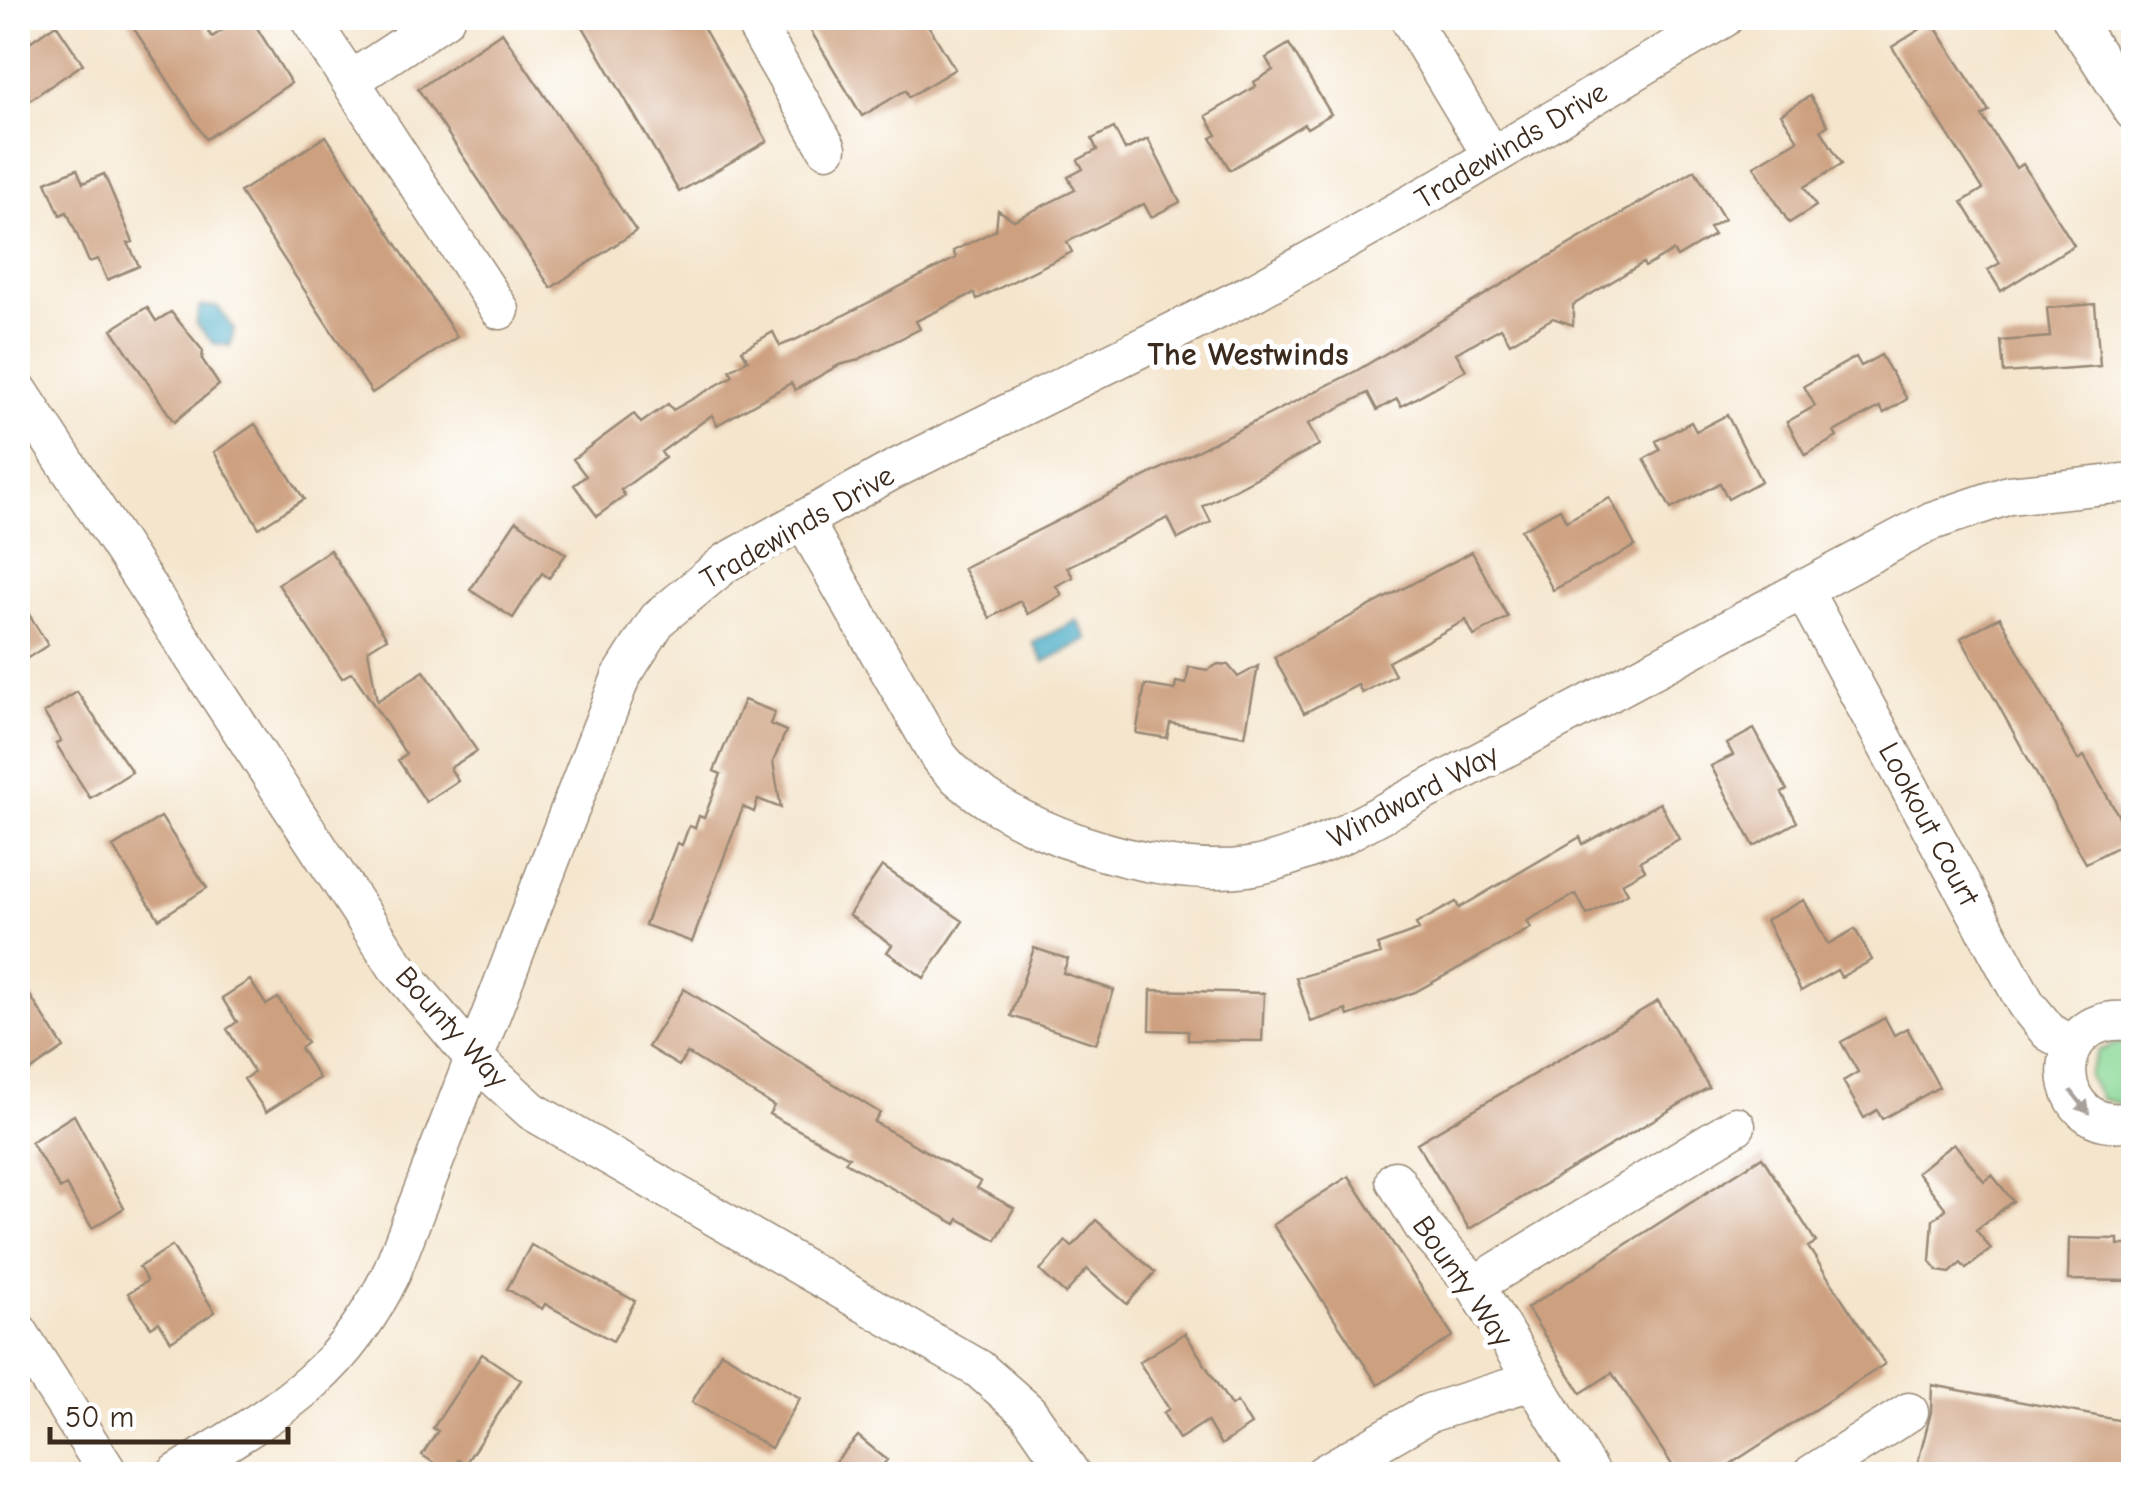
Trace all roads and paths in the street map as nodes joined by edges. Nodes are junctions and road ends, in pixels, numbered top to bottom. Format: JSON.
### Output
{"nodes":[{"id":1,"x":309,"y":18,"type":"edge"},
{"id":2,"x":446,"y":18,"type":"edge"},
{"id":3,"x":752,"y":18,"type":"edge"},
{"id":4,"x":1409,"y":18,"type":"edge"},
{"id":5,"x":1724,"y":18,"type":"edge"},
{"id":6,"x":2073,"y":18,"type":"edge"},
{"id":7,"x":350,"y":82,"type":"junction"},
{"id":8,"x":2134,"y":112,"type":"edge"},
{"id":9,"x":828,"y":148,"type":"dead end"},
{"id":10,"x":1492,"y":156,"type":"junction"},
{"id":11,"x":500,"y":310,"type":"dead end"},
{"id":12,"x":18,"y":390,"type":"edge"},
{"id":13,"x":2134,"y":482,"type":"edge"},
{"id":14,"x":803,"y":520,"type":"junction"},
{"id":15,"x":1802,"y":588,"type":"junction"},
{"id":16,"x":2134,"y":1022,"type":"edge"},
{"id":17,"x":2072,"y":1045,"type":"junction"},
{"id":18,"x":473,"y":1057,"type":"junction"},
{"id":19,"x":2134,"y":1120,"type":"edge"},
{"id":20,"x":1736,"y":1126,"type":"dead end"},
{"id":21,"x":1394,"y":1180,"type":"dead end"},
{"id":22,"x":1474,"y":1285,"type":"junction"},
{"id":23,"x":18,"y":1331,"type":"edge"},
{"id":24,"x":1532,"y":1381,"type":"junction"},
{"id":25,"x":1908,"y":1412,"type":"dead end"},
{"id":26,"x":109,"y":1474,"type":"edge"},
{"id":27,"x":176,"y":1474,"type":"edge"},
{"id":28,"x":1071,"y":1474,"type":"edge"},
{"id":29,"x":1324,"y":1474,"type":"edge"},
{"id":30,"x":1590,"y":1474,"type":"edge"},
{"id":31,"x":1812,"y":1474,"type":"edge"}],
"edges":[{"from":1,"to":7,"type":"street"},
{"from":2,"to":7,"type":"street"},
{"from":3,"to":9,"type":"street"},
{"from":4,"to":10,"type":"street"},
{"from":5,"to":10,"type":"street","name":"Tradewinds Drive"},
{"from":6,"to":8,"type":"street"},
{"from":7,"to":11,"type":"street"},
{"from":10,"to":14,"type":"street","name":"Tradewinds Drive"},
{"from":12,"to":18,"type":"street","name":"Bounty Way"},
{"from":13,"to":15,"type":"street","name":"Windward Way"},
{"from":14,"to":15,"type":"street","name":"Windward Way"},
{"from":14,"to":18,"type":"street","name":"Tradewinds Drive"},
{"from":15,"to":17,"type":"street","name":"Lookout Court"},
{"from":16,"to":17,"type":"street"},
{"from":17,"to":19,"type":"street","one_way":true},
{"from":18,"to":27,"type":"street","name":"Tradewinds Drive"},
{"from":18,"to":28,"type":"street","name":"Bounty Way"},
{"from":20,"to":22,"type":"street"},
{"from":21,"to":22,"type":"street","name":"Bounty Way"},
{"from":22,"to":24,"type":"street","name":"Bounty Way"},
{"from":23,"to":26,"type":"street"},
{"from":24,"to":29,"type":"street","name":"Bounty Way"},
{"from":24,"to":30,"type":"street","name":"Bounty Way"},
{"from":25,"to":31,"type":"street"}]}
